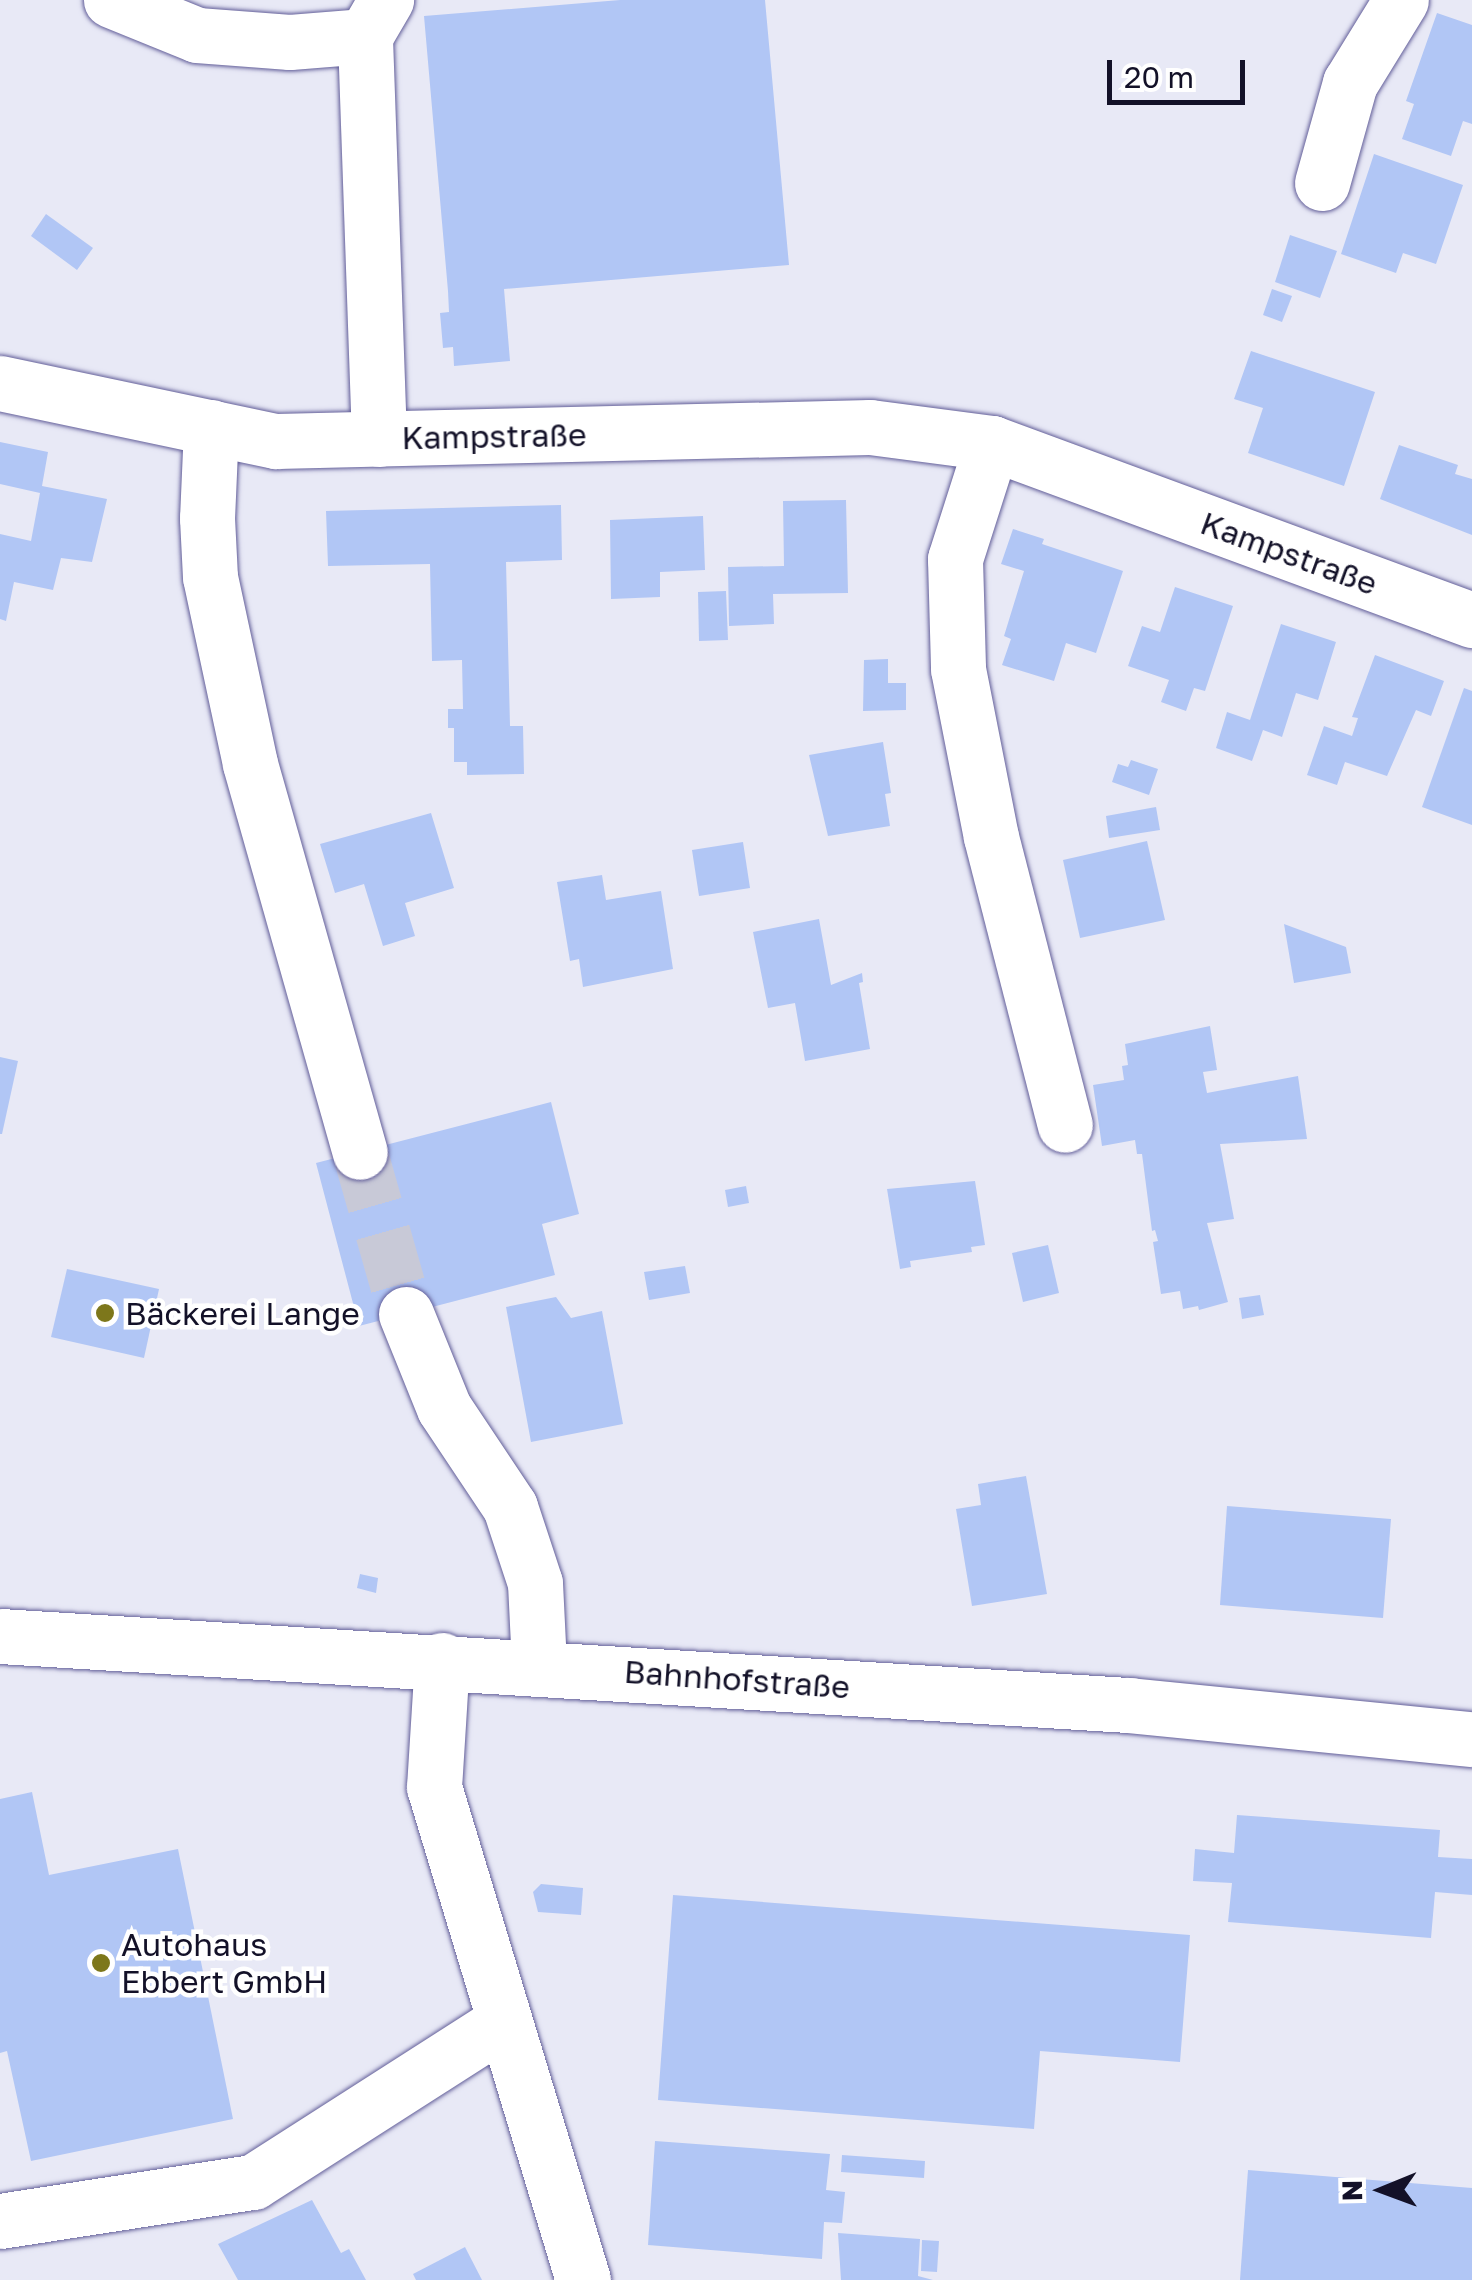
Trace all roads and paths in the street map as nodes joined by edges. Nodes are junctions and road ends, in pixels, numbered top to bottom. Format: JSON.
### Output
{"nodes":[{"id":1,"x":111,"y":0,"type":"edge"},
{"id":2,"x":1401,"y":0,"type":"edge"},
{"id":3,"x":375,"y":18,"type":"edge"},
{"id":4,"x":1322,"y":183,"type":"dead end"},
{"id":5,"x":0,"y":383,"type":"edge"},
{"id":6,"x":212,"y":427,"type":"junction"},
{"id":7,"x":379,"y":438,"type":"junction"},
{"id":8,"x":992,"y":444,"type":"junction"},
{"id":9,"x":1472,"y":620,"type":"edge"},
{"id":10,"x":1064,"y":1125,"type":"dead end"},
{"id":11,"x":360,"y":1152,"type":"tunnel mouth"},
{"id":12,"x":406,"y":1314,"type":"tunnel mouth"},
{"id":13,"x":0,"y":1636,"type":"edge"},
{"id":14,"x":442,"y":1660,"type":"junction"},
{"id":15,"x":539,"y":1666,"type":"junction"},
{"id":16,"x":1472,"y":1739,"type":"edge"},
{"id":17,"x":503,"y":2022,"type":"junction"},
{"id":18,"x":0,"y":2221,"type":"edge"},
{"id":19,"x":583,"y":2280,"type":"edge"}],
"edges":[{"from":1,"to":3,"type":"street"},
{"from":2,"to":4,"type":"street"},
{"from":3,"to":7,"type":"street"},
{"from":5,"to":6,"type":"street","name":"Kampstraße"},
{"from":6,"to":7,"type":"street","name":"Kampstraße"},
{"from":6,"to":11,"type":"street"},
{"from":7,"to":8,"type":"street","name":"Kampstraße"},
{"from":8,"to":9,"type":"street","name":"Kampstraße"},
{"from":8,"to":10,"type":"street"},
{"from":12,"to":15,"type":"street"},
{"from":13,"to":14,"type":"street","name":"Bahnhofstraße"},
{"from":14,"to":15,"type":"street","name":"Bahnhofstraße"},
{"from":14,"to":17,"type":"street"},
{"from":15,"to":16,"type":"street","name":"Bahnhofstraße"},
{"from":17,"to":18,"type":"street"},
{"from":17,"to":19,"type":"street"}]}
